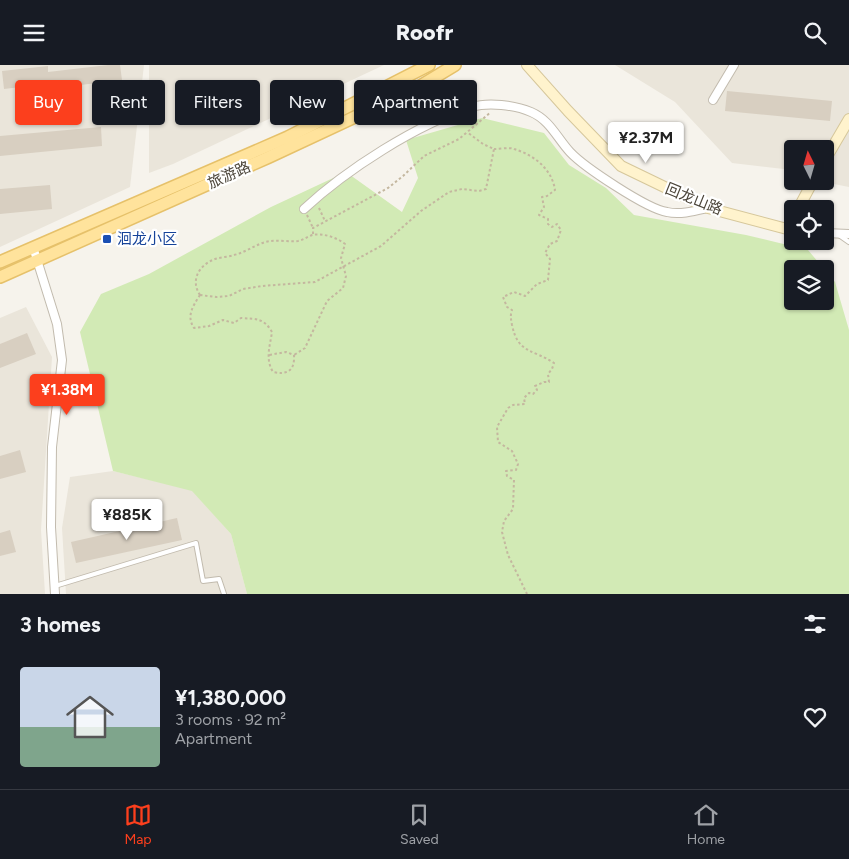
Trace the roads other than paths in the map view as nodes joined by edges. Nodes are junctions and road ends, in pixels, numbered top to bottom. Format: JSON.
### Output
{"nodes":[{"id":1,"x":429,"y":65,"type":"edge"},
{"id":2,"x":455,"y":65,"type":"edge"},
{"id":3,"x":528,"y":65,"type":"edge"},
{"id":4,"x":734,"y":65,"type":"edge"},
{"id":5,"x":713,"y":100,"type":"dead end"},
{"id":6,"x":849,"y":119,"type":"edge"},
{"id":7,"x":834,"y":145,"type":"edge"},
{"id":8,"x":708,"y":208,"type":"junction"},
{"id":9,"x":304,"y":209,"type":"road end"},
{"id":10,"x":784,"y":224,"type":"edge"},
{"id":11,"x":834,"y":234,"type":"edge"},
{"id":12,"x":837,"y":234,"type":"junction"},
{"id":13,"x":849,"y":235,"type":"edge"},
{"id":14,"x":849,"y":242,"type":"edge"},
{"id":15,"x":33,"y":247,"type":"junction"},
{"id":16,"x":38,"y":260,"type":"junction"},
{"id":17,"x":0,"y":262,"type":"edge"},
{"id":18,"x":0,"y":277,"type":"edge"},
{"id":19,"x":55,"y":590,"type":"edge"},
{"id":20,"x":224,"y":594,"type":"edge"}],
"edges":[{"from":1,"to":15,"type":"main road","name":"旅游路"},
{"from":2,"to":16,"type":"main road","name":"旅游路"},
{"from":3,"to":8,"type":"street","name":"回龙山路"},
{"from":4,"to":5,"type":"street"},
{"from":6,"to":7,"type":"street"},
{"from":8,"to":9,"type":"street"},
{"from":8,"to":10,"type":"street","name":"回龙山路"},
{"from":11,"to":12,"type":"street"},
{"from":12,"to":13,"type":"street"},
{"from":12,"to":14,"type":"lane"},
{"from":15,"to":16,"type":"street"},
{"from":15,"to":17,"type":"main road","name":"旅游路"},
{"from":16,"to":18,"type":"main road","name":"旅游路"},
{"from":16,"to":19,"type":"street"},
{"from":19,"to":20,"type":"lane"}]}
